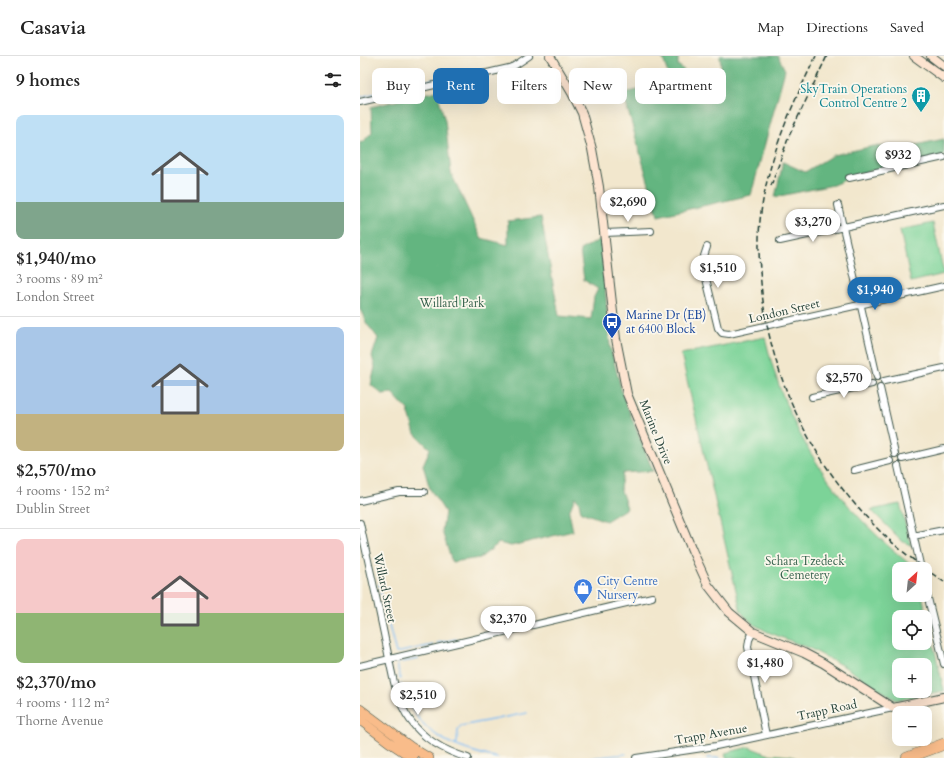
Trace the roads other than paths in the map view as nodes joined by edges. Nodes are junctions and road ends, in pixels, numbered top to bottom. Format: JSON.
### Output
{"nodes":[{"id":1,"x":529,"y":56,"type":"edge"},
{"id":2,"x":914,"y":56,"type":"edge"},
{"id":3,"x":931,"y":56,"type":"edge"},
{"id":4,"x":552,"y":57,"type":"edge"},
{"id":5,"x":944,"y":67,"type":"edge"},
{"id":6,"x":931,"y":69,"type":"junction"},
{"id":7,"x":944,"y":78,"type":"edge"},
{"id":8,"x":360,"y":102,"type":"edge"},
{"id":9,"x":944,"y":157,"type":"edge"},
{"id":10,"x":849,"y":178,"type":"dead end"},
{"id":11,"x":838,"y":205,"type":"dead end"},
{"id":12,"x":944,"y":205,"type":"edge"},
{"id":13,"x":843,"y":227,"type":"junction"},
{"id":14,"x":651,"y":231,"type":"dead end"},
{"id":15,"x":605,"y":233,"type":"junction"},
{"id":16,"x":780,"y":241,"type":"dead end"},
{"id":17,"x":706,"y":247,"type":"dead end"},
{"id":18,"x":944,"y":286,"type":"edge"},
{"id":19,"x":861,"y":304,"type":"junction"},
{"id":20,"x":944,"y":368,"type":"edge"},
{"id":21,"x":877,"y":377,"type":"junction"},
{"id":22,"x":884,"y":381,"type":"junction"},
{"id":23,"x":872,"y":384,"type":"junction"},
{"id":24,"x":880,"y":388,"type":"junction"},
{"id":25,"x":812,"y":397,"type":"dead end"},
{"id":26,"x":944,"y":449,"type":"edge"},
{"id":27,"x":895,"y":454,"type":"junction"},
{"id":28,"x":902,"y":459,"type":"junction"},
{"id":29,"x":890,"y":461,"type":"junction"},
{"id":30,"x":898,"y":466,"type":"junction"},
{"id":31,"x":854,"y":470,"type":"dead end"},
{"id":32,"x":424,"y":492,"type":"dead end"},
{"id":33,"x":360,"y":501,"type":"edge"},
{"id":34,"x":360,"y":522,"type":"edge"},
{"id":35,"x":944,"y":530,"type":"edge"},
{"id":36,"x":913,"y":536,"type":"junction"},
{"id":37,"x":919,"y":562,"type":"edge"},
{"id":38,"x":652,"y":597,"type":"dead end"},
{"id":39,"x":929,"y":602,"type":"edge"},
{"id":40,"x":753,"y":632,"type":"junction"},
{"id":41,"x":389,"y":658,"type":"junction"},
{"id":42,"x":944,"y":664,"type":"edge"},
{"id":43,"x":360,"y":666,"type":"edge"},
{"id":44,"x":944,"y":697,"type":"edge"},
{"id":45,"x":902,"y":706,"type":"edge"},
{"id":46,"x":892,"y":707,"type":"edge"},
{"id":47,"x":892,"y":708,"type":"edge"},
{"id":48,"x":360,"y":709,"type":"edge"},
{"id":49,"x":360,"y":720,"type":"edge"},
{"id":50,"x":766,"y":735,"type":"junction"},
{"id":51,"x":944,"y":744,"type":"edge"},
{"id":52,"x":413,"y":758,"type":"edge"},
{"id":53,"x":430,"y":758,"type":"edge"},
{"id":54,"x":468,"y":758,"type":"edge"},
{"id":55,"x":636,"y":758,"type":"edge"},
{"id":56,"x":907,"y":758,"type":"edge"}],
"edges":[{"from":1,"to":8,"type":"street"},
{"from":2,"to":6,"type":"street"},
{"from":3,"to":5,"type":"street"},
{"from":4,"to":15,"type":"street","name":"Marine Drive"},
{"from":5,"to":6,"type":"street"},
{"from":6,"to":7,"type":"street"},
{"from":9,"to":10,"type":"street"},
{"from":11,"to":13,"type":"street"},
{"from":12,"to":13,"type":"street"},
{"from":13,"to":16,"type":"street"},
{"from":13,"to":19,"type":"street"},
{"from":14,"to":15,"type":"street"},
{"from":15,"to":40,"type":"street","name":"Marine Drive"},
{"from":17,"to":19,"type":"street","name":"London Street"},
{"from":18,"to":19,"type":"street","name":"London Street"},
{"from":19,"to":21,"type":"street"},
{"from":20,"to":22,"type":"street"},
{"from":21,"to":22,"type":"street"},
{"from":21,"to":23,"type":"street"},
{"from":22,"to":24,"type":"street"},
{"from":23,"to":24,"type":"street"},
{"from":23,"to":25,"type":"street"},
{"from":24,"to":27,"type":"street"},
{"from":26,"to":28,"type":"street"},
{"from":27,"to":28,"type":"street"},
{"from":27,"to":29,"type":"street"},
{"from":28,"to":30,"type":"street"},
{"from":29,"to":30,"type":"street"},
{"from":29,"to":31,"type":"street"},
{"from":30,"to":36,"type":"street"},
{"from":32,"to":33,"type":"street"},
{"from":34,"to":41,"type":"street","name":"Willard Street"},
{"from":35,"to":36,"type":"street"},
{"from":36,"to":37,"type":"street"},
{"from":38,"to":41,"type":"street"},
{"from":39,"to":42,"type":"street"},
{"from":40,"to":46,"type":"street","name":"Marine Drive"},
{"from":40,"to":50,"type":"street"},
{"from":41,"to":43,"type":"street"},
{"from":41,"to":54,"type":"street"},
{"from":44,"to":45,"type":"street"},
{"from":47,"to":50,"type":"street","name":"Trapp Road"},
{"from":48,"to":53,"type":"main road"},
{"from":49,"to":52,"type":"main road"},
{"from":50,"to":55,"type":"street","name":"Trapp Avenue"},
{"from":51,"to":56,"type":"highway"}]}
